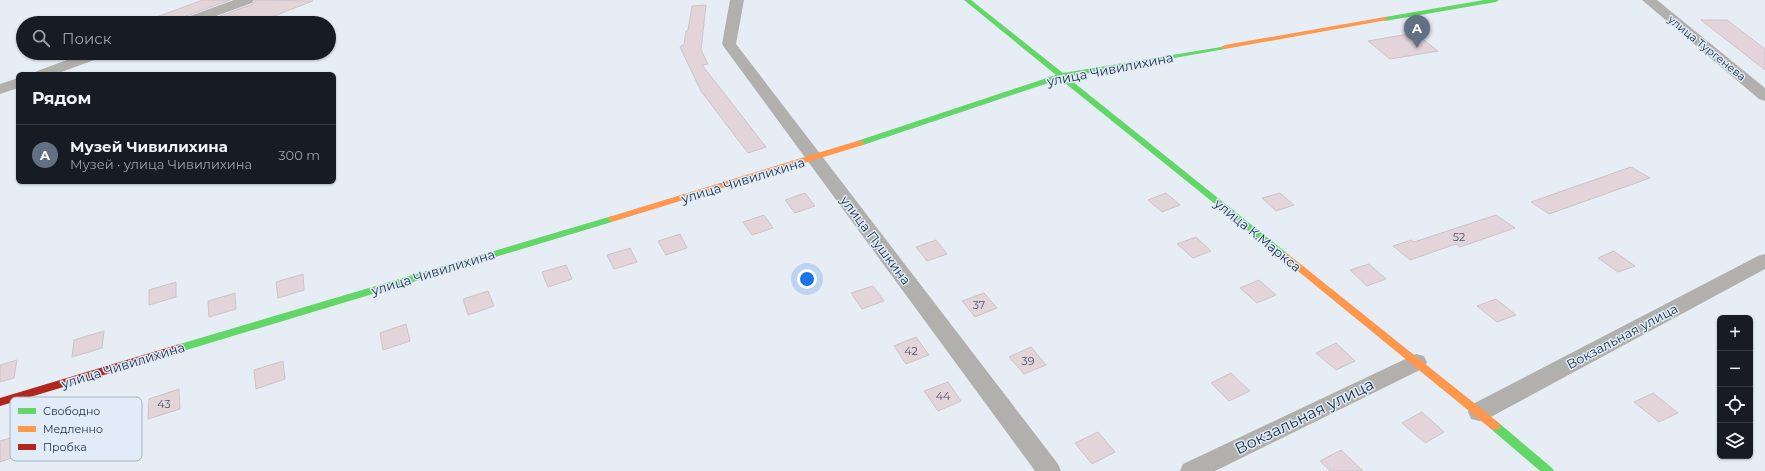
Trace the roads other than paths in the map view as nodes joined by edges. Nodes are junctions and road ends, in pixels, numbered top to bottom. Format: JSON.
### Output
{"nodes":[{"id":1,"x":247,"y":0,"type":"edge"},
{"id":2,"x":737,"y":0,"type":"edge"},
{"id":3,"x":967,"y":0,"type":"edge"},
{"id":4,"x":1496,"y":0,"type":"edge"},
{"id":5,"x":1649,"y":0,"type":"edge"},
{"id":6,"x":203,"y":16,"type":"edge"},
{"id":7,"x":81,"y":60,"type":"edge"},
{"id":8,"x":48,"y":72,"type":"edge"},
{"id":9,"x":1061,"y":76,"type":"junction"},
{"id":10,"x":16,"y":84,"type":"edge"},
{"id":11,"x":0,"y":89,"type":"edge"},
{"id":12,"x":1765,"y":96,"type":"edge"},
{"id":13,"x":815,"y":158,"type":"junction"},
{"id":14,"x":1765,"y":261,"type":"edge"},
{"id":15,"x":1416,"y":362,"type":"junction"},
{"id":16,"x":17,"y":397,"type":"edge"},
{"id":17,"x":10,"y":399,"type":"edge"},
{"id":18,"x":0,"y":402,"type":"edge"},
{"id":19,"x":1479,"y":412,"type":"junction"},
{"id":20,"x":1049,"y":471,"type":"edge"},
{"id":21,"x":1192,"y":471,"type":"edge"},
{"id":22,"x":1548,"y":471,"type":"edge"}],
"edges":[{"from":1,"to":6,"type":"street"},
{"from":2,"to":13,"type":"street","name":"улица Пушкина"},
{"from":3,"to":9,"type":"street","name":"улица К.Маркса"},
{"from":4,"to":9,"type":"street","name":"улица Чивилихина"},
{"from":5,"to":12,"type":"street","name":"улица Тургенева"},
{"from":7,"to":8,"type":"street"},
{"from":9,"to":13,"type":"street","name":"улица Чивилихина"},
{"from":9,"to":15,"type":"street","name":"улица К.Маркса"},
{"from":10,"to":11,"type":"street"},
{"from":13,"to":16,"type":"street","name":"улица Чивилихина"},
{"from":13,"to":20,"type":"street","name":"улица Пушкина"},
{"from":14,"to":19,"type":"street","name":"Вокзальная улица"},
{"from":15,"to":19,"type":"street","name":"улица К.Маркса"},
{"from":15,"to":21,"type":"street","name":"Вокзальная улица"},
{"from":17,"to":18,"type":"street","name":"улица Чивилихина"},
{"from":19,"to":22,"type":"street","name":"улица К.Маркса"}]}
